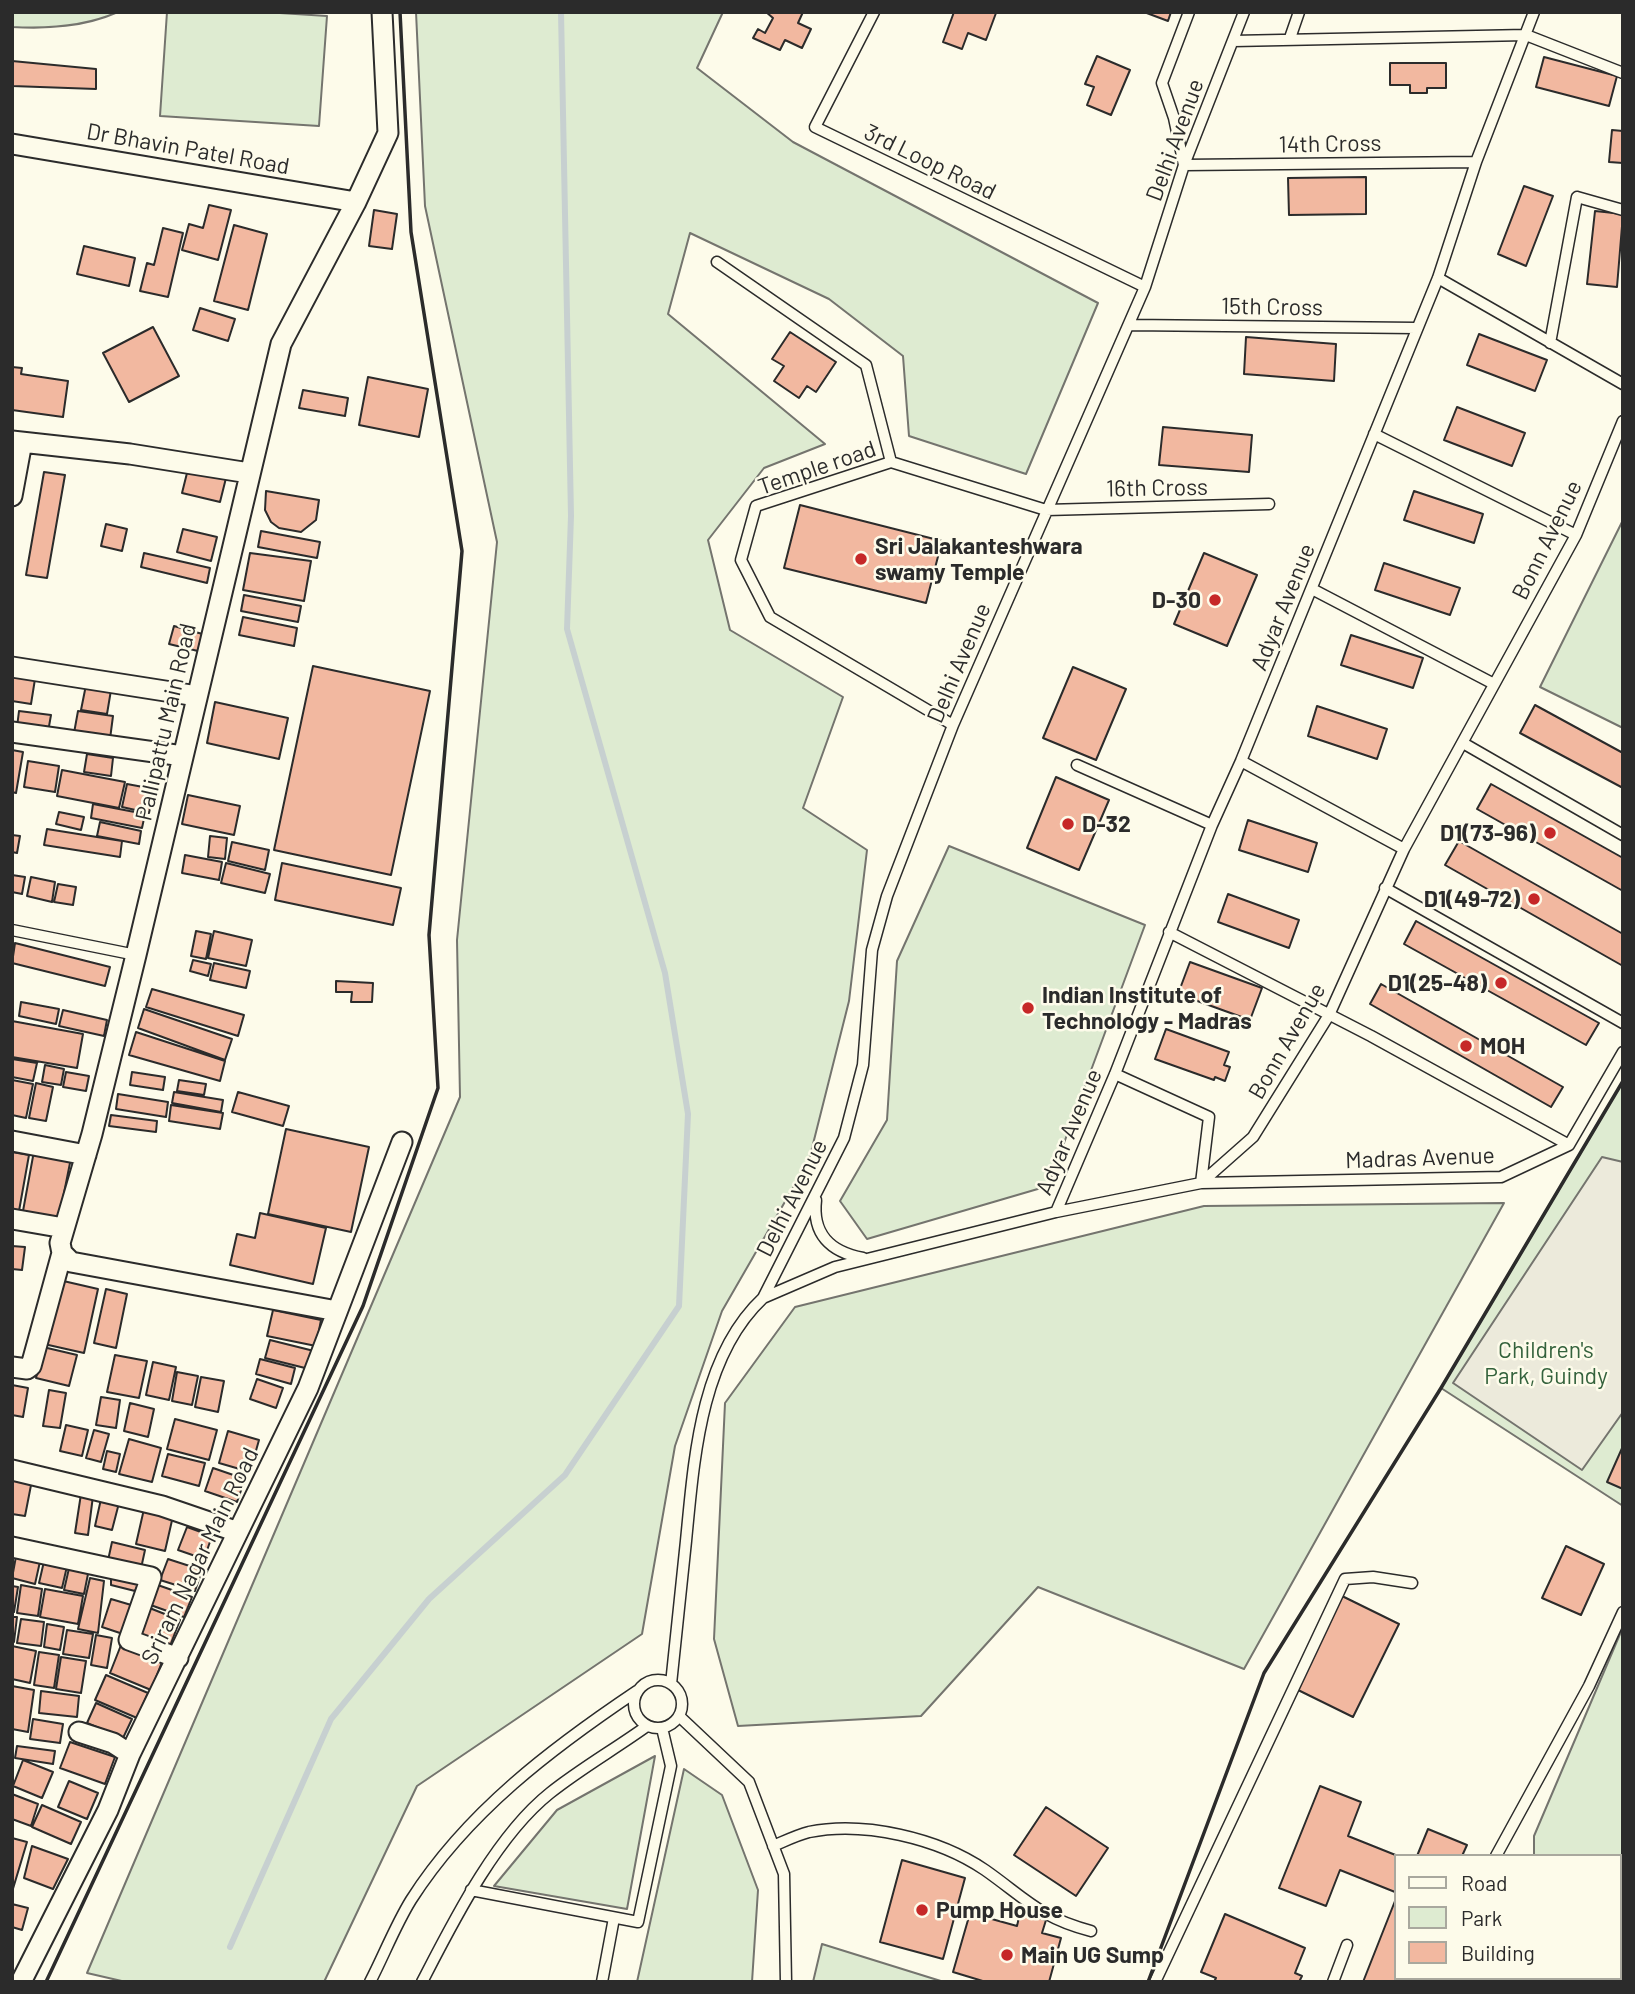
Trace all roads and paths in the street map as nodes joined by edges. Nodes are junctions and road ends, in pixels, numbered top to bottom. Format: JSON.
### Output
{"nodes":[{"id":1,"x":382,"y":12,"type":"edge"},
{"id":2,"x":874,"y":12,"type":"edge"},
{"id":3,"x":1189,"y":12,"type":"edge"},
{"id":4,"x":1244,"y":12,"type":"edge"},
{"id":5,"x":1299,"y":12,"type":"edge"},
{"id":6,"x":1534,"y":12,"type":"edge"},
{"id":7,"x":1526,"y":35,"type":"junction"},
{"id":8,"x":1290,"y":38,"type":"junction"},
{"id":9,"x":1233,"y":41,"type":"junction"},
{"id":10,"x":1623,"y":73,"type":"edge"},
{"id":11,"x":12,"y":144,"type":"edge"},
{"id":12,"x":1476,"y":162,"type":"junction"},
{"id":13,"x":1184,"y":165,"type":"junction"},
{"id":14,"x":356,"y":202,"type":"junction"},
{"id":15,"x":1623,"y":210,"type":"edge"},
{"id":16,"x":717,"y":262,"type":"dead end"},
{"id":17,"x":1438,"y":278,"type":"junction"},
{"id":18,"x":1146,"y":287,"type":"junction"},
{"id":19,"x":1129,"y":325,"type":"junction"},
{"id":20,"x":1416,"y":328,"type":"junction"},
{"id":21,"x":1550,"y":343,"type":"junction"},
{"id":22,"x":1623,"y":384,"type":"edge"},
{"id":23,"x":1623,"y":421,"type":"edge"},
{"id":24,"x":1374,"y":434,"type":"junction"},
{"id":25,"x":17,"y":442,"type":"edge"},
{"id":26,"x":891,"y":462,"type":"junction"},
{"id":27,"x":250,"y":473,"type":"junction"},
{"id":28,"x":12,"y":496,"type":"edge"},
{"id":29,"x":1269,"y":504,"type":"dead end"},
{"id":30,"x":1046,"y":510,"type":"junction"},
{"id":31,"x":1576,"y":535,"type":"junction"},
{"id":32,"x":1312,"y":589,"type":"junction"},
{"id":33,"x":12,"y":667,"type":"edge"},
{"id":34,"x":1494,"y":684,"type":"junction"},
{"id":35,"x":197,"y":696,"type":"junction"},
{"id":36,"x":953,"y":725,"type":"junction"},
{"id":37,"x":12,"y":732,"type":"edge"},
{"id":38,"x":1463,"y":743,"type":"junction"},
{"id":39,"x":183,"y":755,"type":"junction"},
{"id":40,"x":1241,"y":761,"type":"junction"},
{"id":41,"x":1077,"y":765,"type":"dead end"},
{"id":42,"x":1212,"y":825,"type":"junction"},
{"id":43,"x":1623,"y":835,"type":"edge"},
{"id":44,"x":1404,"y":849,"type":"junction"},
{"id":45,"x":1385,"y":888,"type":"junction"},
{"id":46,"x":12,"y":930,"type":"edge"},
{"id":47,"x":1169,"y":932,"type":"junction"},
{"id":48,"x":136,"y":955,"type":"junction"},
{"id":49,"x":1329,"y":1015,"type":"junction"},
{"id":50,"x":1623,"y":1023,"type":"edge"},
{"id":51,"x":1623,"y":1052,"type":"edge"},
{"id":52,"x":1115,"y":1074,"type":"junction"},
{"id":53,"x":12,"y":1141,"type":"edge"},
{"id":54,"x":402,"y":1142,"type":"dead end"},
{"id":55,"x":1569,"y":1145,"type":"junction"},
{"id":56,"x":86,"y":1155,"type":"junction"},
{"id":57,"x":1201,"y":1183,"type":"junction"},
{"id":58,"x":817,"y":1194,"type":"junction"},
{"id":59,"x":1056,"y":1212,"type":"junction"},
{"id":60,"x":12,"y":1219,"type":"edge"},
{"id":61,"x":64,"y":1228,"type":"junction"},
{"id":62,"x":66,"y":1258,"type":"junction"},
{"id":63,"x":867,"y":1259,"type":"junction"},
{"id":64,"x":763,"y":1298,"type":"junction"},
{"id":65,"x":337,"y":1311,"type":"junction"},
{"id":66,"x":12,"y":1367,"type":"edge"},
{"id":67,"x":12,"y":1470,"type":"edge"},
{"id":68,"x":238,"y":1532,"type":"junction"},
{"id":69,"x":12,"y":1548,"type":"edge"},
{"id":70,"x":1412,"y":1583,"type":"dead end"},
{"id":71,"x":1623,"y":1612,"type":"edge"},
{"id":72,"x":178,"y":1658,"type":"junction"},
{"id":73,"x":671,"y":1684,"type":"junction"},
{"id":74,"x":637,"y":1691,"type":"junction"},
{"id":75,"x":679,"y":1716,"type":"junction"},
{"id":76,"x":647,"y":1726,"type":"junction"},
{"id":77,"x":662,"y":1728,"type":"junction"},
{"id":78,"x":79,"y":1732,"type":"dead end"},
{"id":79,"x":130,"y":1754,"type":"junction"},
{"id":80,"x":773,"y":1846,"type":"junction"},
{"id":81,"x":1497,"y":1854,"type":"edge"},
{"id":82,"x":471,"y":1890,"type":"junction"},
{"id":83,"x":614,"y":1918,"type":"junction"},
{"id":84,"x":1091,"y":1931,"type":"dead end"},
{"id":85,"x":1347,"y":1945,"type":"dead end"},
{"id":86,"x":21,"y":1982,"type":"edge"},
{"id":87,"x":370,"y":1982,"type":"edge"},
{"id":88,"x":422,"y":1982,"type":"edge"},
{"id":89,"x":602,"y":1982,"type":"edge"},
{"id":90,"x":786,"y":1982,"type":"edge"},
{"id":91,"x":1155,"y":1982,"type":"edge"},
{"id":92,"x":1333,"y":1982,"type":"edge"}],
"edges":[{"from":1,"to":14,"type":"street","name":"Pallipattu Main Road"},
{"from":2,"to":18,"type":"lane","name":"3rd Loop Road"},
{"from":3,"to":13,"type":"lane"},
{"from":4,"to":9,"type":"lane","name":"Delhi Avenue"},
{"from":5,"to":8,"type":"lane"},
{"from":6,"to":7,"type":"lane","name":"Adyar Avenue"},
{"from":7,"to":8,"type":"lane"},
{"from":7,"to":10,"type":"lane"},
{"from":7,"to":12,"type":"lane","name":"Adyar Avenue"},
{"from":8,"to":9,"type":"lane"},
{"from":9,"to":13,"type":"lane","name":"Delhi Avenue"},
{"from":11,"to":14,"type":"street","name":"Dr Bhavin Patel Road"},
{"from":12,"to":13,"type":"lane","name":"14th Cross"},
{"from":12,"to":17,"type":"lane","name":"Adyar Avenue"},
{"from":13,"to":18,"type":"lane","name":"Delhi Avenue"},
{"from":14,"to":27,"type":"street","name":"Pallipattu Main Road"},
{"from":15,"to":21,"type":"lane"},
{"from":16,"to":26,"type":"lane"},
{"from":17,"to":20,"type":"lane","name":"Adyar Avenue"},
{"from":17,"to":21,"type":"lane"},
{"from":18,"to":19,"type":"lane","name":"Delhi Avenue"},
{"from":19,"to":20,"type":"lane","name":"15th Cross"},
{"from":19,"to":30,"type":"lane","name":"Delhi Avenue"},
{"from":20,"to":24,"type":"lane","name":"Adyar Avenue"},
{"from":21,"to":22,"type":"lane"},
{"from":23,"to":31,"type":"lane","name":"Bonn Avenue"},
{"from":24,"to":31,"type":"lane"},
{"from":24,"to":32,"type":"lane","name":"Adyar Avenue"},
{"from":25,"to":27,"type":"street"},
{"from":25,"to":28,"type":"street"},
{"from":26,"to":30,"type":"lane","name":"Temple road"},
{"from":26,"to":36,"type":"lane","name":"Temple road"},
{"from":27,"to":35,"type":"street","name":"Pallipattu Main Road"},
{"from":29,"to":30,"type":"lane","name":"16th Cross"},
{"from":30,"to":36,"type":"lane","name":"Delhi Avenue"},
{"from":31,"to":34,"type":"lane","name":"Bonn Avenue"},
{"from":32,"to":34,"type":"lane"},
{"from":32,"to":40,"type":"lane","name":"Adyar Avenue"},
{"from":33,"to":35,"type":"street"},
{"from":34,"to":38,"type":"lane","name":"Bonn Avenue"},
{"from":35,"to":39,"type":"street","name":"Pallipattu Main Road"},
{"from":36,"to":58,"type":"lane","name":"Delhi Avenue"},
{"from":37,"to":39,"type":"street"},
{"from":38,"to":43,"type":"lane"},
{"from":38,"to":44,"type":"lane","name":"Bonn Avenue"},
{"from":39,"to":48,"type":"street","name":"Pallipattu Main Road"},
{"from":40,"to":42,"type":"lane","name":"Adyar Avenue"},
{"from":40,"to":44,"type":"lane"},
{"from":41,"to":42,"type":"lane"},
{"from":42,"to":47,"type":"lane","name":"Adyar Avenue"},
{"from":44,"to":45,"type":"lane","name":"Bonn Avenue"},
{"from":45,"to":49,"type":"lane","name":"Bonn Avenue"},
{"from":45,"to":50,"type":"lane"},
{"from":46,"to":48,"type":"lane"},
{"from":47,"to":49,"type":"lane"},
{"from":47,"to":52,"type":"lane","name":"Adyar Avenue"},
{"from":48,"to":56,"type":"street","name":"Pallipattu Main Road"},
{"from":49,"to":55,"type":"lane"},
{"from":49,"to":57,"type":"lane","name":"Bonn Avenue"},
{"from":51,"to":55,"type":"lane"},
{"from":52,"to":57,"type":"lane"},
{"from":52,"to":59,"type":"lane","name":"Adyar Avenue"},
{"from":53,"to":56,"type":"street"},
{"from":54,"to":65,"type":"street","name":"Sriram Nagar Main Road"},
{"from":55,"to":57,"type":"lane","name":"Madras Avenue"},
{"from":56,"to":61,"type":"street","name":"Pallipattu Main Road"},
{"from":57,"to":59,"type":"lane"},
{"from":58,"to":63,"type":"lane"},
{"from":58,"to":64,"type":"lane","name":"Delhi Avenue"},
{"from":59,"to":63,"type":"lane"},
{"from":60,"to":61,"type":"street"},
{"from":61,"to":62,"type":"street","name":"Pallipattu Main Road"},
{"from":62,"to":65,"type":"street"},
{"from":62,"to":66,"type":"street","name":"Pallipattu Main Road"},
{"from":63,"to":64,"type":"lane"},
{"from":64,"to":73,"type":"lane"},
{"from":65,"to":68,"type":"street","name":"Sriram Nagar Main Road"},
{"from":67,"to":68,"type":"street"},
{"from":68,"to":72,"type":"street","name":"Sriram Nagar Main Road"},
{"from":69,"to":72,"type":"street"},
{"from":70,"to":91,"type":"lane"},
{"from":71,"to":81,"type":"lane"},
{"from":72,"to":79,"type":"street","name":"Sriram Nagar Main Road"},
{"from":73,"to":74,"type":"lane"},
{"from":73,"to":75,"type":"lane"},
{"from":74,"to":76,"type":"lane"},
{"from":74,"to":87,"type":"lane"},
{"from":75,"to":77,"type":"lane"},
{"from":75,"to":80,"type":"lane"},
{"from":76,"to":77,"type":"lane"},
{"from":76,"to":82,"type":"lane"},
{"from":77,"to":83,"type":"lane"},
{"from":78,"to":79,"type":"street"},
{"from":79,"to":86,"type":"street","name":"Sriram Nagar Main Road"},
{"from":80,"to":84,"type":"lane"},
{"from":80,"to":90,"type":"lane"},
{"from":82,"to":83,"type":"lane"},
{"from":82,"to":88,"type":"lane"},
{"from":83,"to":89,"type":"lane"},
{"from":85,"to":92,"type":"lane"}]}
